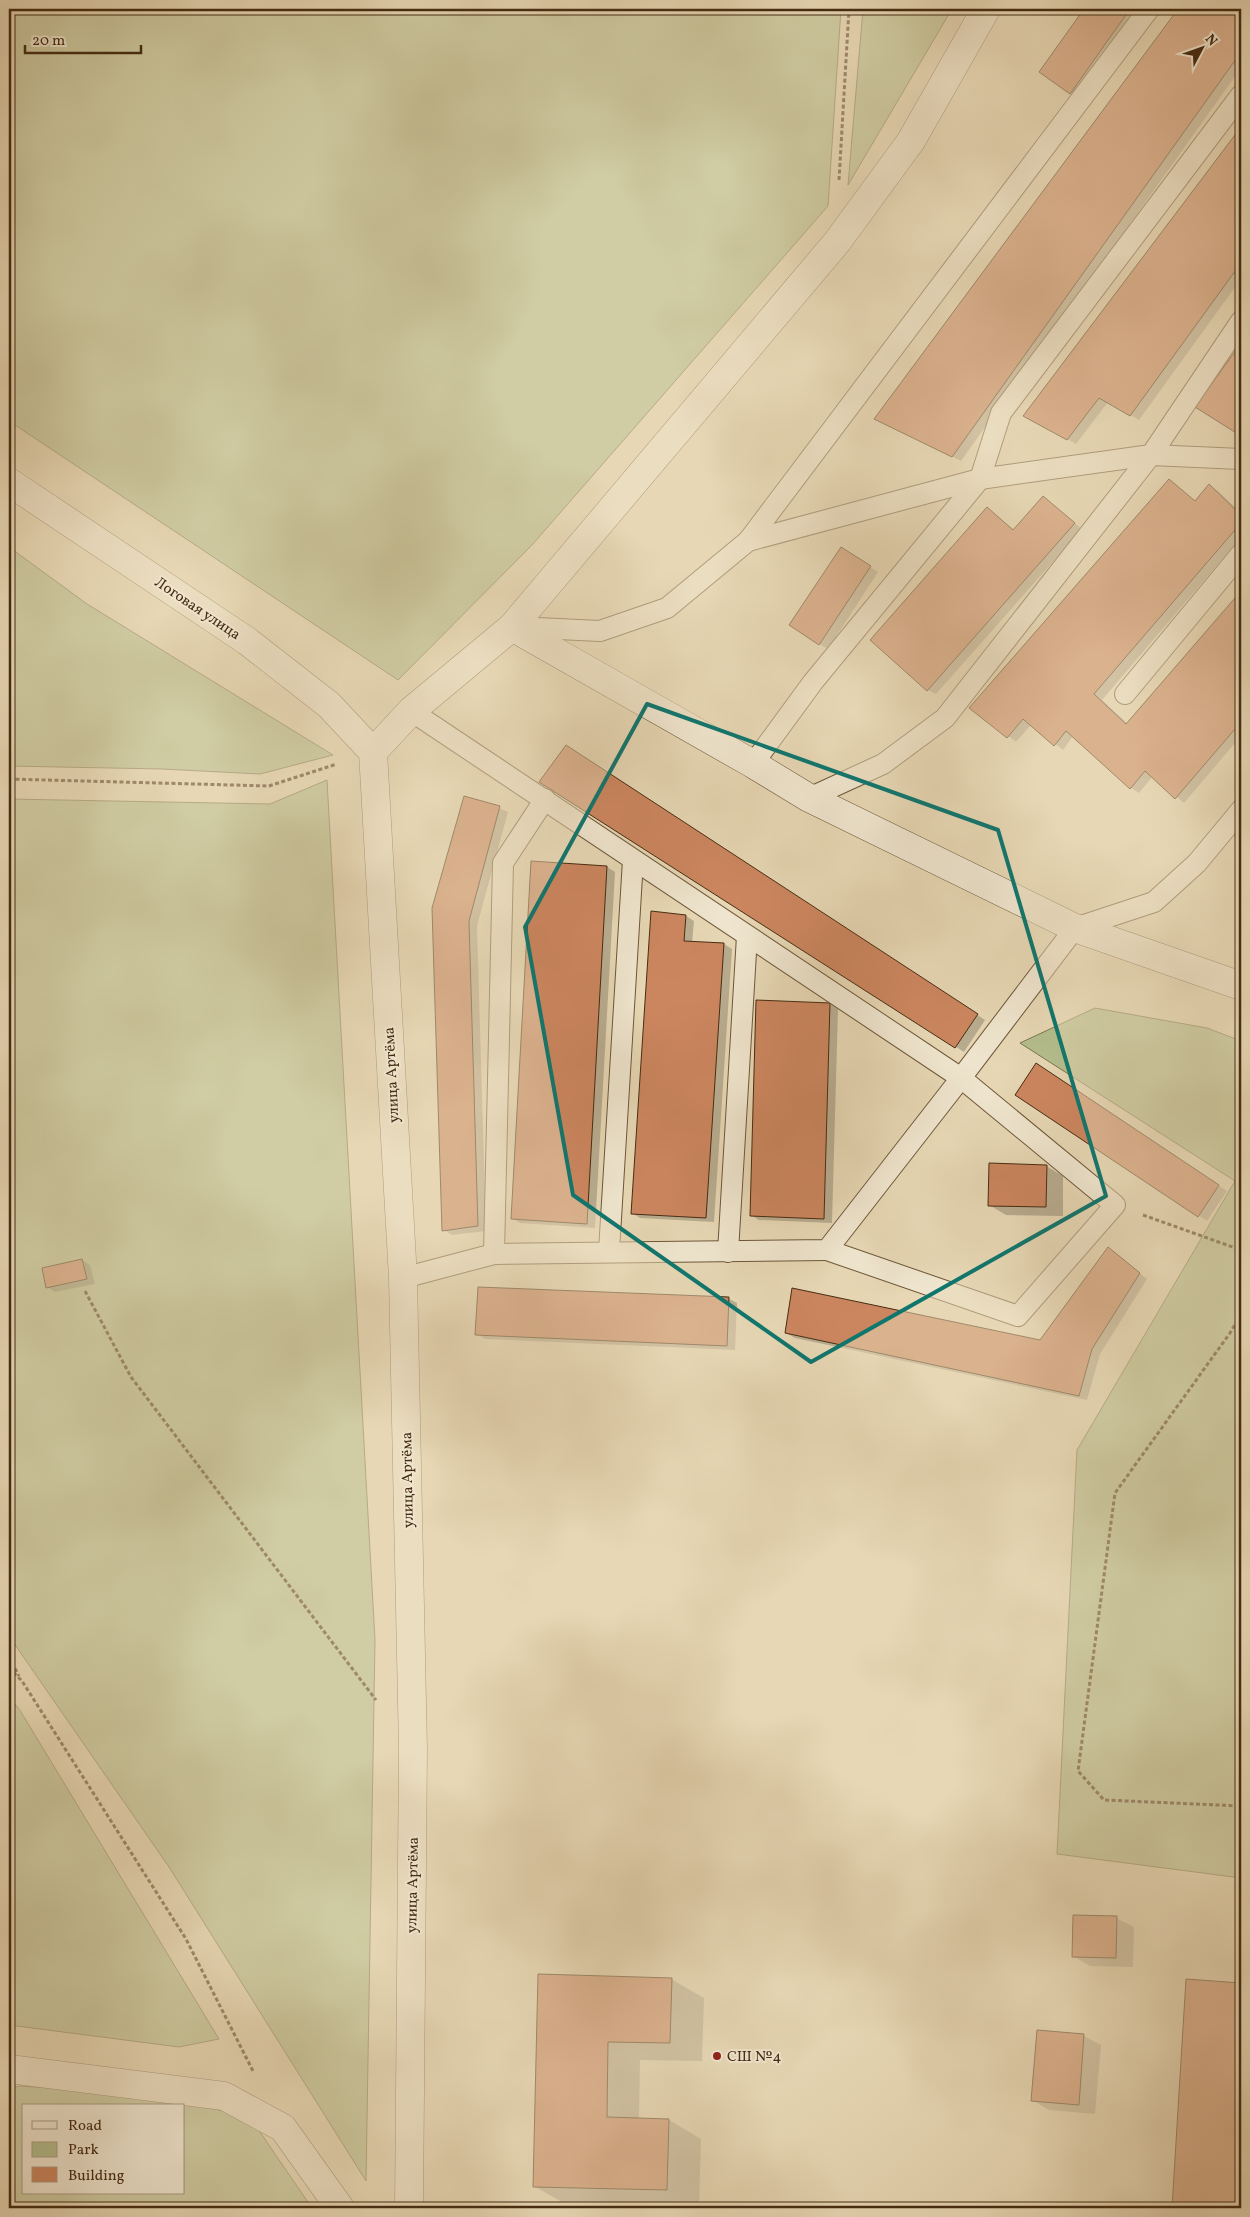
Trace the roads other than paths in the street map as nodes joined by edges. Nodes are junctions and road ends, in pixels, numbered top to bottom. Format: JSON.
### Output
{"nodes":[{"id":1,"x":986,"y":9,"type":"edge"},
{"id":2,"x":1149,"y":9,"type":"edge"},
{"id":3,"x":1241,"y":95,"type":"edge"},
{"id":4,"x":1241,"y":321,"type":"edge"},
{"id":5,"x":1150,"y":455,"type":"junction"},
{"id":6,"x":1241,"y":459,"type":"edge"},
{"id":7,"x":980,"y":479,"type":"junction"},
{"id":8,"x":9,"y":482,"type":"edge"},
{"id":9,"x":748,"y":541,"type":"junction"},
{"id":10,"x":1241,"y":554,"type":"edge"},
{"id":11,"x":512,"y":626,"type":"junction"},
{"id":12,"x":1124,"y":694,"type":"dead end"},
{"id":13,"x":411,"y":711,"type":"junction"},
{"id":14,"x":373,"y":752,"type":"junction"},
{"id":15,"x":753,"y":764,"type":"junction"},
{"id":16,"x":809,"y":798,"type":"junction"},
{"id":17,"x":545,"y":799,"type":"junction"},
{"id":18,"x":1241,"y":810,"type":"edge"},
{"id":19,"x":633,"y":860,"type":"junction"},
{"id":20,"x":1075,"y":928,"type":"junction"},
{"id":21,"x":748,"y":936,"type":"junction"},
{"id":22,"x":1241,"y":986,"type":"edge"},
{"id":23,"x":961,"y":1078,"type":"junction"},
{"id":24,"x":827,"y":1250,"type":"junction"},
{"id":25,"x":609,"y":1251,"type":"junction"},
{"id":26,"x":728,"y":1252,"type":"junction"},
{"id":27,"x":494,"y":1254,"type":"junction"},
{"id":28,"x":403,"y":1278,"type":"junction"},
{"id":29,"x":9,"y":2069,"type":"edge"},
{"id":30,"x":340,"y":2208,"type":"edge"},
{"id":31,"x":409,"y":2208,"type":"edge"}],
"edges":[{"from":1,"to":11,"type":"street"},
{"from":2,"to":9,"type":"lane"},
{"from":3,"to":7,"type":"lane"},
{"from":4,"to":5,"type":"lane"},
{"from":5,"to":6,"type":"lane"},
{"from":5,"to":7,"type":"lane"},
{"from":5,"to":16,"type":"lane"},
{"from":7,"to":9,"type":"lane"},
{"from":7,"to":15,"type":"lane"},
{"from":8,"to":14,"type":"street","name":"Логовая улица"},
{"from":9,"to":11,"type":"lane"},
{"from":10,"to":12,"type":"lane"},
{"from":11,"to":13,"type":"street"},
{"from":11,"to":15,"type":"street"},
{"from":13,"to":14,"type":"street"},
{"from":13,"to":17,"type":"lane"},
{"from":14,"to":28,"type":"street","name":"улица Артёма"},
{"from":15,"to":16,"type":"street"},
{"from":16,"to":20,"type":"street"},
{"from":17,"to":19,"type":"lane"},
{"from":17,"to":27,"type":"lane"},
{"from":18,"to":20,"type":"lane"},
{"from":19,"to":21,"type":"lane"},
{"from":19,"to":25,"type":"lane"},
{"from":20,"to":22,"type":"street"},
{"from":20,"to":23,"type":"lane"},
{"from":21,"to":23,"type":"lane"},
{"from":21,"to":26,"type":"lane"},
{"from":23,"to":24,"type":"lane"},
{"from":23,"to":24,"type":"lane"},
{"from":24,"to":26,"type":"lane"},
{"from":25,"to":26,"type":"lane"},
{"from":25,"to":27,"type":"lane"},
{"from":27,"to":28,"type":"lane"},
{"from":28,"to":31,"type":"street","name":"улица Артёма"},
{"from":29,"to":30,"type":"street"}]}
